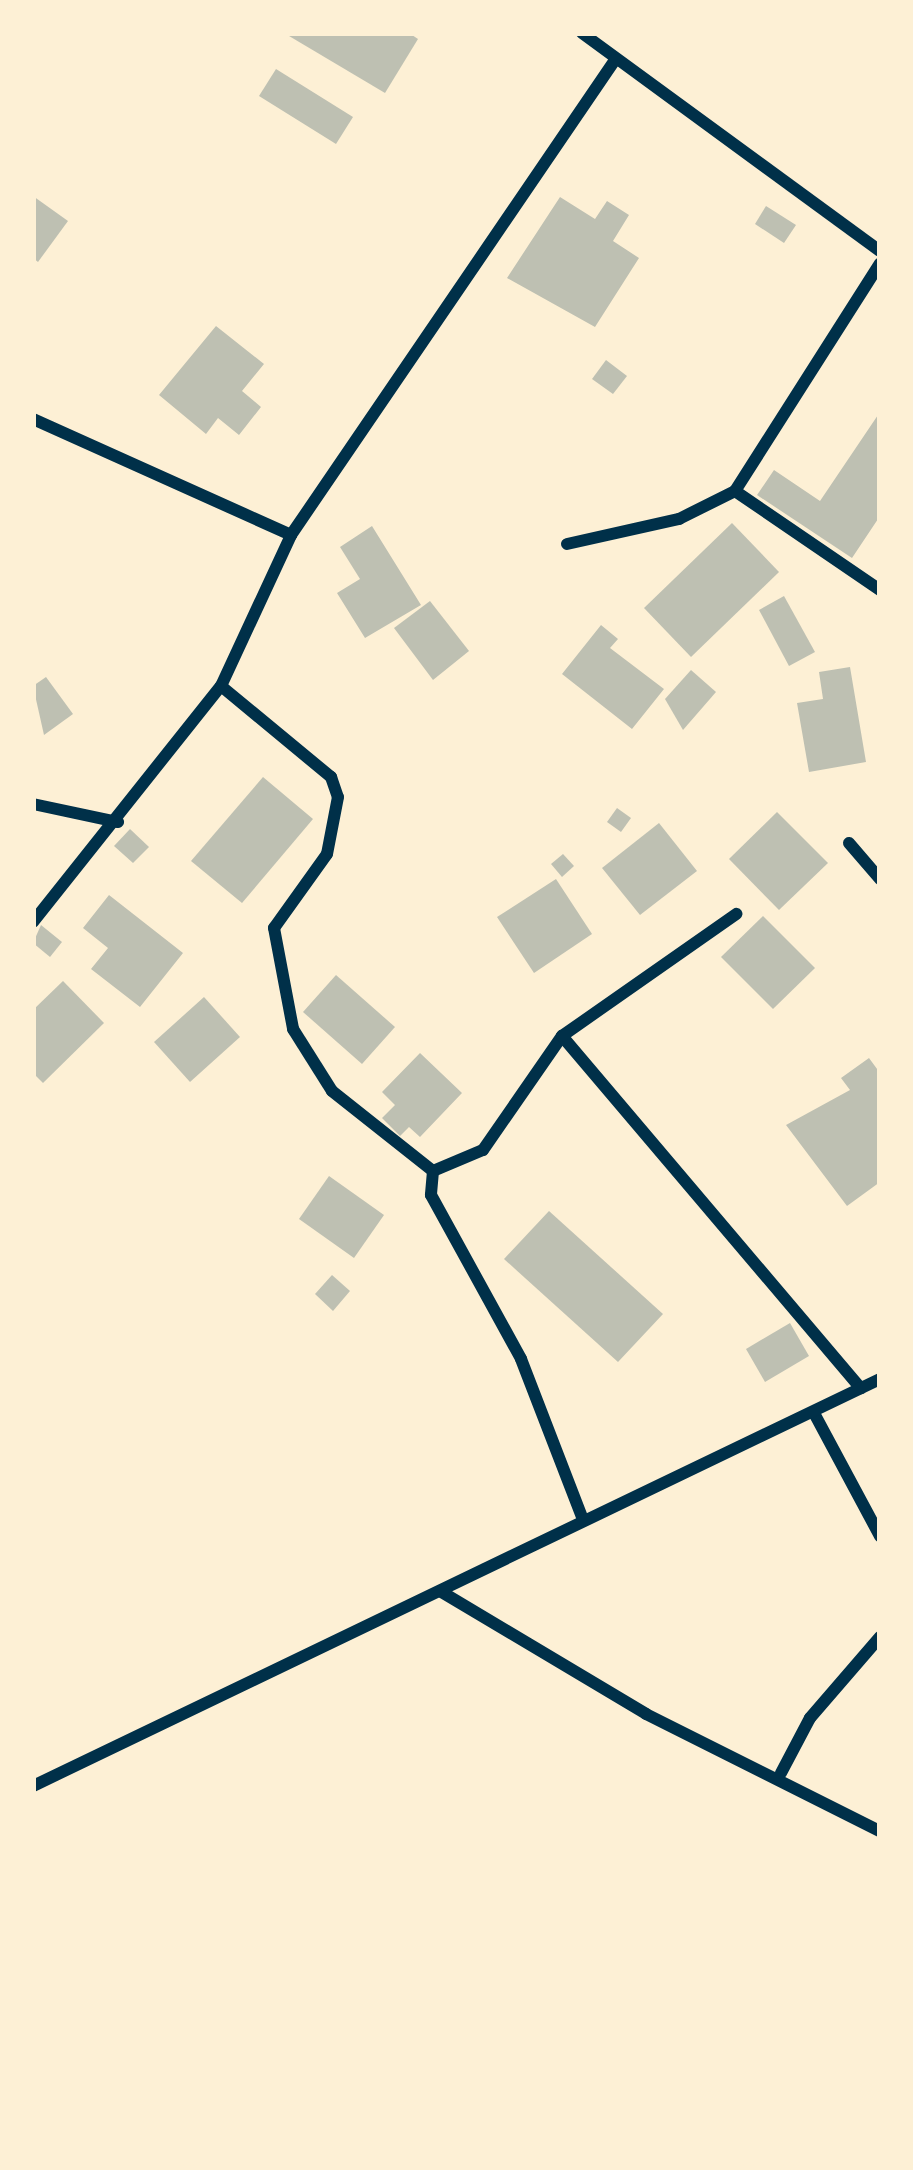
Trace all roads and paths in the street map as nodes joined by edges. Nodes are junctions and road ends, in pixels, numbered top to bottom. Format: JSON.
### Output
{"nodes":[{"id":1,"x":582,"y":33,"type":"edge"},
{"id":2,"x":615,"y":60,"type":"junction"},
{"id":3,"x":880,"y":250,"type":"edge"},
{"id":4,"x":880,"y":263,"type":"edge"},
{"id":5,"x":33,"y":419,"type":"edge"},
{"id":6,"x":735,"y":491,"type":"junction"},
{"id":7,"x":291,"y":535,"type":"junction"},
{"id":8,"x":567,"y":544,"type":"dead end"},
{"id":9,"x":880,"y":590,"type":"edge"},
{"id":10,"x":221,"y":686,"type":"junction"},
{"id":11,"x":33,"y":804,"type":"edge"},
{"id":12,"x":118,"y":822,"type":"junction"},
{"id":13,"x":849,"y":843,"type":"dead end"},
{"id":14,"x":880,"y":879,"type":"edge"},
{"id":15,"x":736,"y":914,"type":"dead end"},
{"id":16,"x":33,"y":922,"type":"edge"},
{"id":17,"x":562,"y":1036,"type":"junction"},
{"id":18,"x":433,"y":1171,"type":"junction"},
{"id":19,"x":880,"y":1378,"type":"edge"},
{"id":20,"x":861,"y":1388,"type":"junction"},
{"id":21,"x":814,"y":1413,"type":"junction"},
{"id":22,"x":583,"y":1520,"type":"junction"},
{"id":23,"x":880,"y":1536,"type":"edge"},
{"id":24,"x":440,"y":1591,"type":"junction"},
{"id":25,"x":880,"y":1637,"type":"edge"},
{"id":26,"x":781,"y":1773,"type":"junction"},
{"id":27,"x":33,"y":1786,"type":"edge"},
{"id":28,"x":880,"y":1831,"type":"edge"}],
"edges":[{"from":1,"to":2,"type":"street"},
{"from":2,"to":3,"type":"street"},
{"from":2,"to":7,"type":"street"},
{"from":4,"to":6,"type":"street"},
{"from":5,"to":7,"type":"street"},
{"from":6,"to":8,"type":"street"},
{"from":6,"to":9,"type":"street"},
{"from":7,"to":10,"type":"street"},
{"from":10,"to":12,"type":"street"},
{"from":10,"to":18,"type":"street"},
{"from":11,"to":12,"type":"street"},
{"from":12,"to":16,"type":"street"},
{"from":13,"to":14,"type":"street"},
{"from":15,"to":17,"type":"street"},
{"from":17,"to":18,"type":"street"},
{"from":17,"to":20,"type":"street"},
{"from":18,"to":22,"type":"street"},
{"from":19,"to":20,"type":"street"},
{"from":20,"to":21,"type":"street"},
{"from":21,"to":22,"type":"street"},
{"from":21,"to":23,"type":"street"},
{"from":22,"to":24,"type":"street"},
{"from":24,"to":26,"type":"street"},
{"from":24,"to":27,"type":"street"},
{"from":25,"to":26,"type":"street"},
{"from":26,"to":28,"type":"street"}]}
